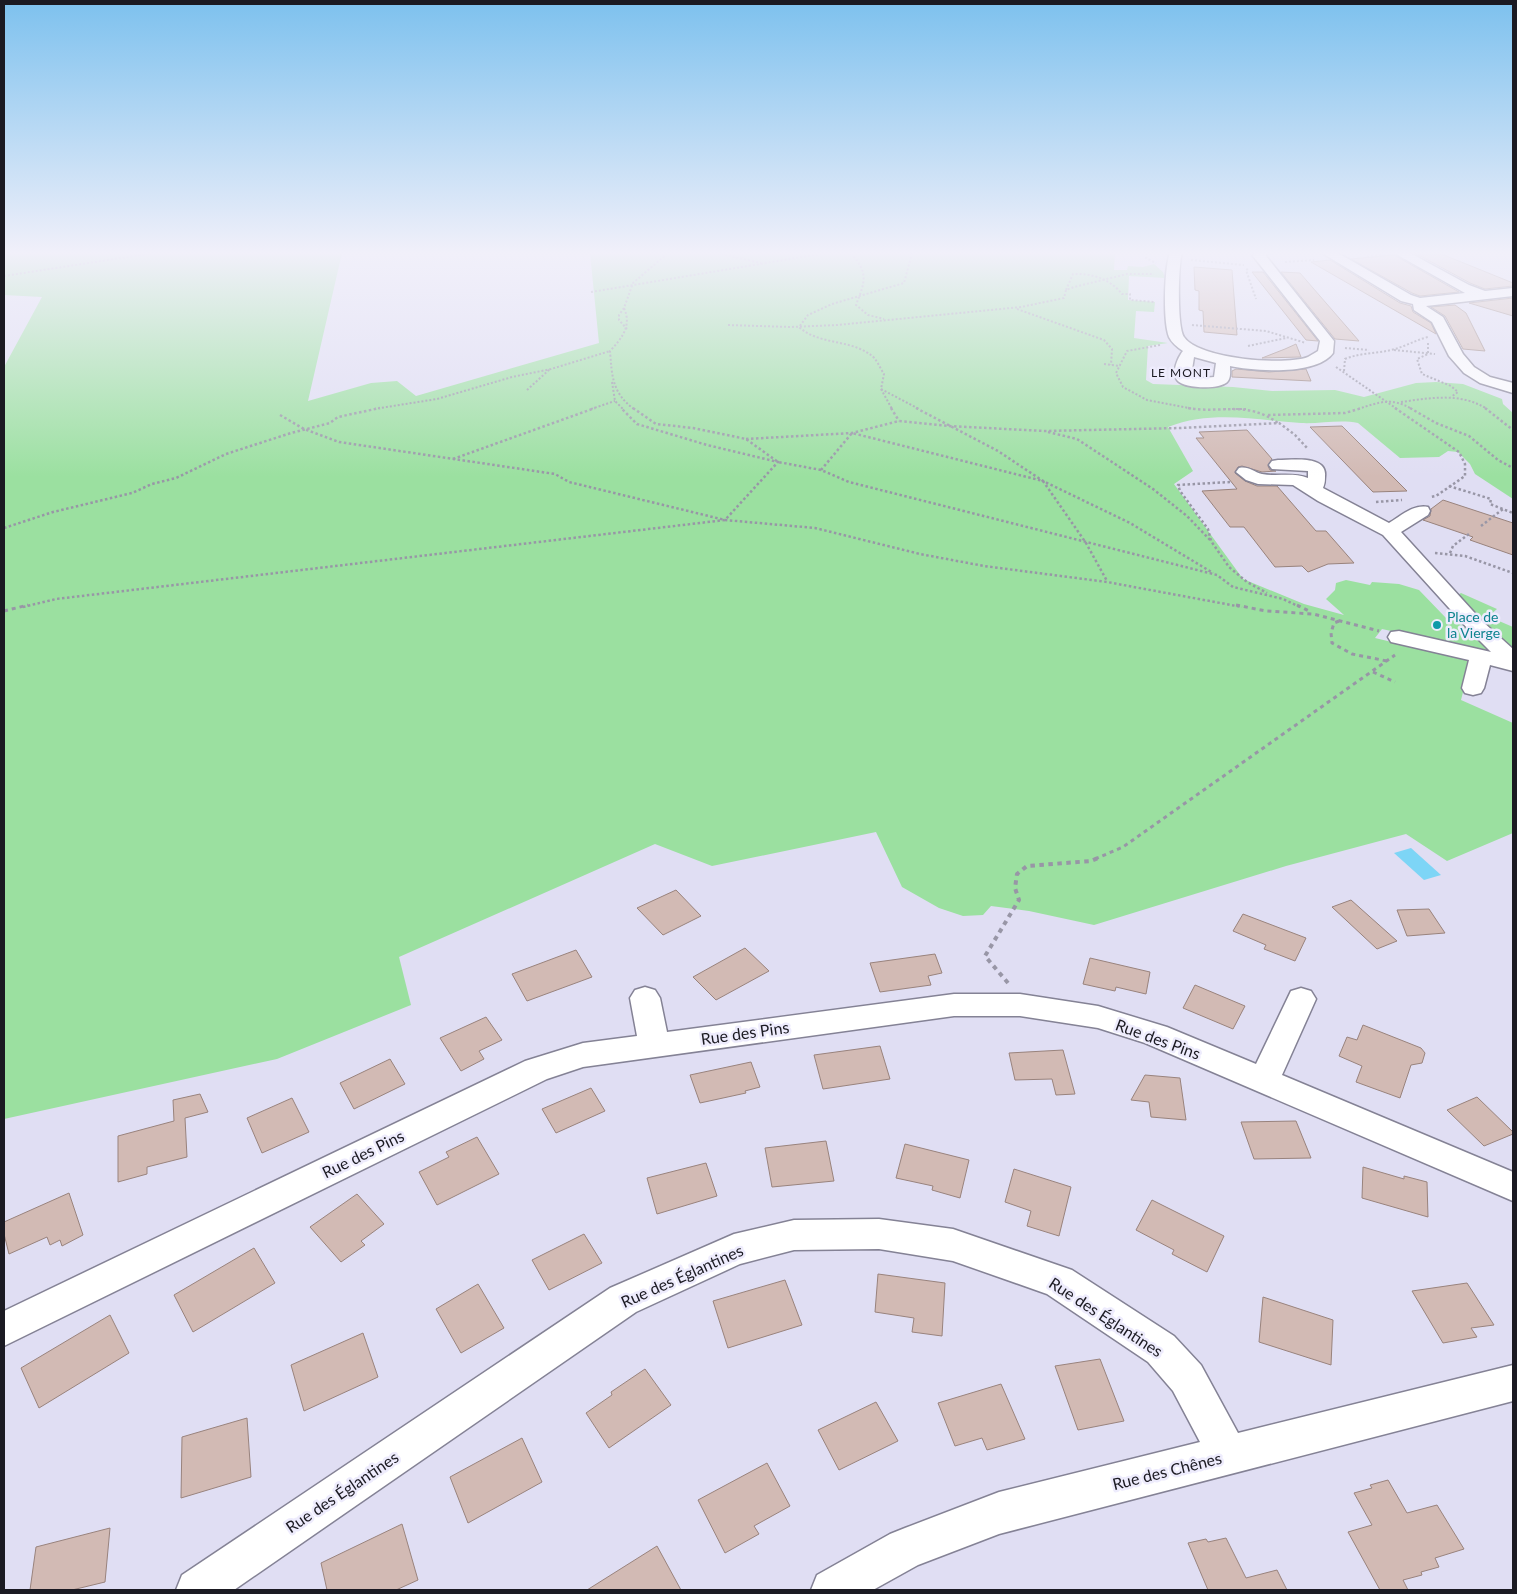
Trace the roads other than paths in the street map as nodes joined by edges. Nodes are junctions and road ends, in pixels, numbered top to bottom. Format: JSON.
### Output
{"nodes":[{"id":1,"x":1175,"y":327,"type":"edge"},
{"id":2,"x":1317,"y":327,"type":"edge"},
{"id":3,"x":1442,"y":327,"type":"edge"},
{"id":4,"x":1193,"y":352,"type":"junction"},
{"id":5,"x":1226,"y":361,"type":"junction"},
{"id":6,"x":1513,"y":388,"type":"edge"},
{"id":7,"x":1278,"y":466,"type":"dead end"},
{"id":8,"x":1253,"y":476,"type":"road end"},
{"id":9,"x":1310,"y":488,"type":"junction"},
{"id":10,"x":1424,"y":504,"type":"road end"},
{"id":11,"x":1390,"y":531,"type":"junction"},
{"id":12,"x":1407,"y":639,"type":"road end"},
{"id":13,"x":1480,"y":657,"type":"junction"},
{"id":14,"x":1513,"y":662,"type":"edge"},
{"id":15,"x":1473,"y":688,"type":"dead end"},
{"id":16,"x":645,"y":998,"type":"dead end"},
{"id":17,"x":1301,"y":999,"type":"dead end"},
{"id":18,"x":654,"y":1046,"type":"junction"},
{"id":19,"x":1264,"y":1081,"type":"junction"},
{"id":20,"x":1513,"y":1187,"type":"edge"},
{"id":21,"x":4,"y":1329,"type":"edge"},
{"id":22,"x":1513,"y":1383,"type":"edge"},
{"id":23,"x":1228,"y":1455,"type":"junction"},
{"id":24,"x":197,"y":1590,"type":"edge"},
{"id":25,"x":832,"y":1590,"type":"edge"}],
"edges":[{"from":1,"to":4,"type":"street"},
{"from":2,"to":5,"type":"street"},
{"from":3,"to":6,"type":"street"},
{"from":4,"to":5,"type":"street"},
{"from":4,"to":5,"type":"street"},
{"from":7,"to":9,"type":"street"},
{"from":8,"to":9,"type":"street"},
{"from":9,"to":11,"type":"street"},
{"from":10,"to":11,"type":"street"},
{"from":11,"to":14,"type":"street"},
{"from":12,"to":13,"type":"street"},
{"from":13,"to":14,"type":"street"},
{"from":13,"to":15,"type":"street"},
{"from":16,"to":18,"type":"street"},
{"from":17,"to":19,"type":"street"},
{"from":18,"to":19,"type":"street","name":"Rue des Pins"},
{"from":18,"to":21,"type":"street","name":"Rue des Pins"},
{"from":19,"to":20,"type":"street","name":"Rue des Pins"},
{"from":22,"to":23,"type":"street","name":"Rue des Chênes"},
{"from":23,"to":24,"type":"street","name":"Rue des Églantines"},
{"from":23,"to":25,"type":"street","name":"Rue des Chênes"}]}
